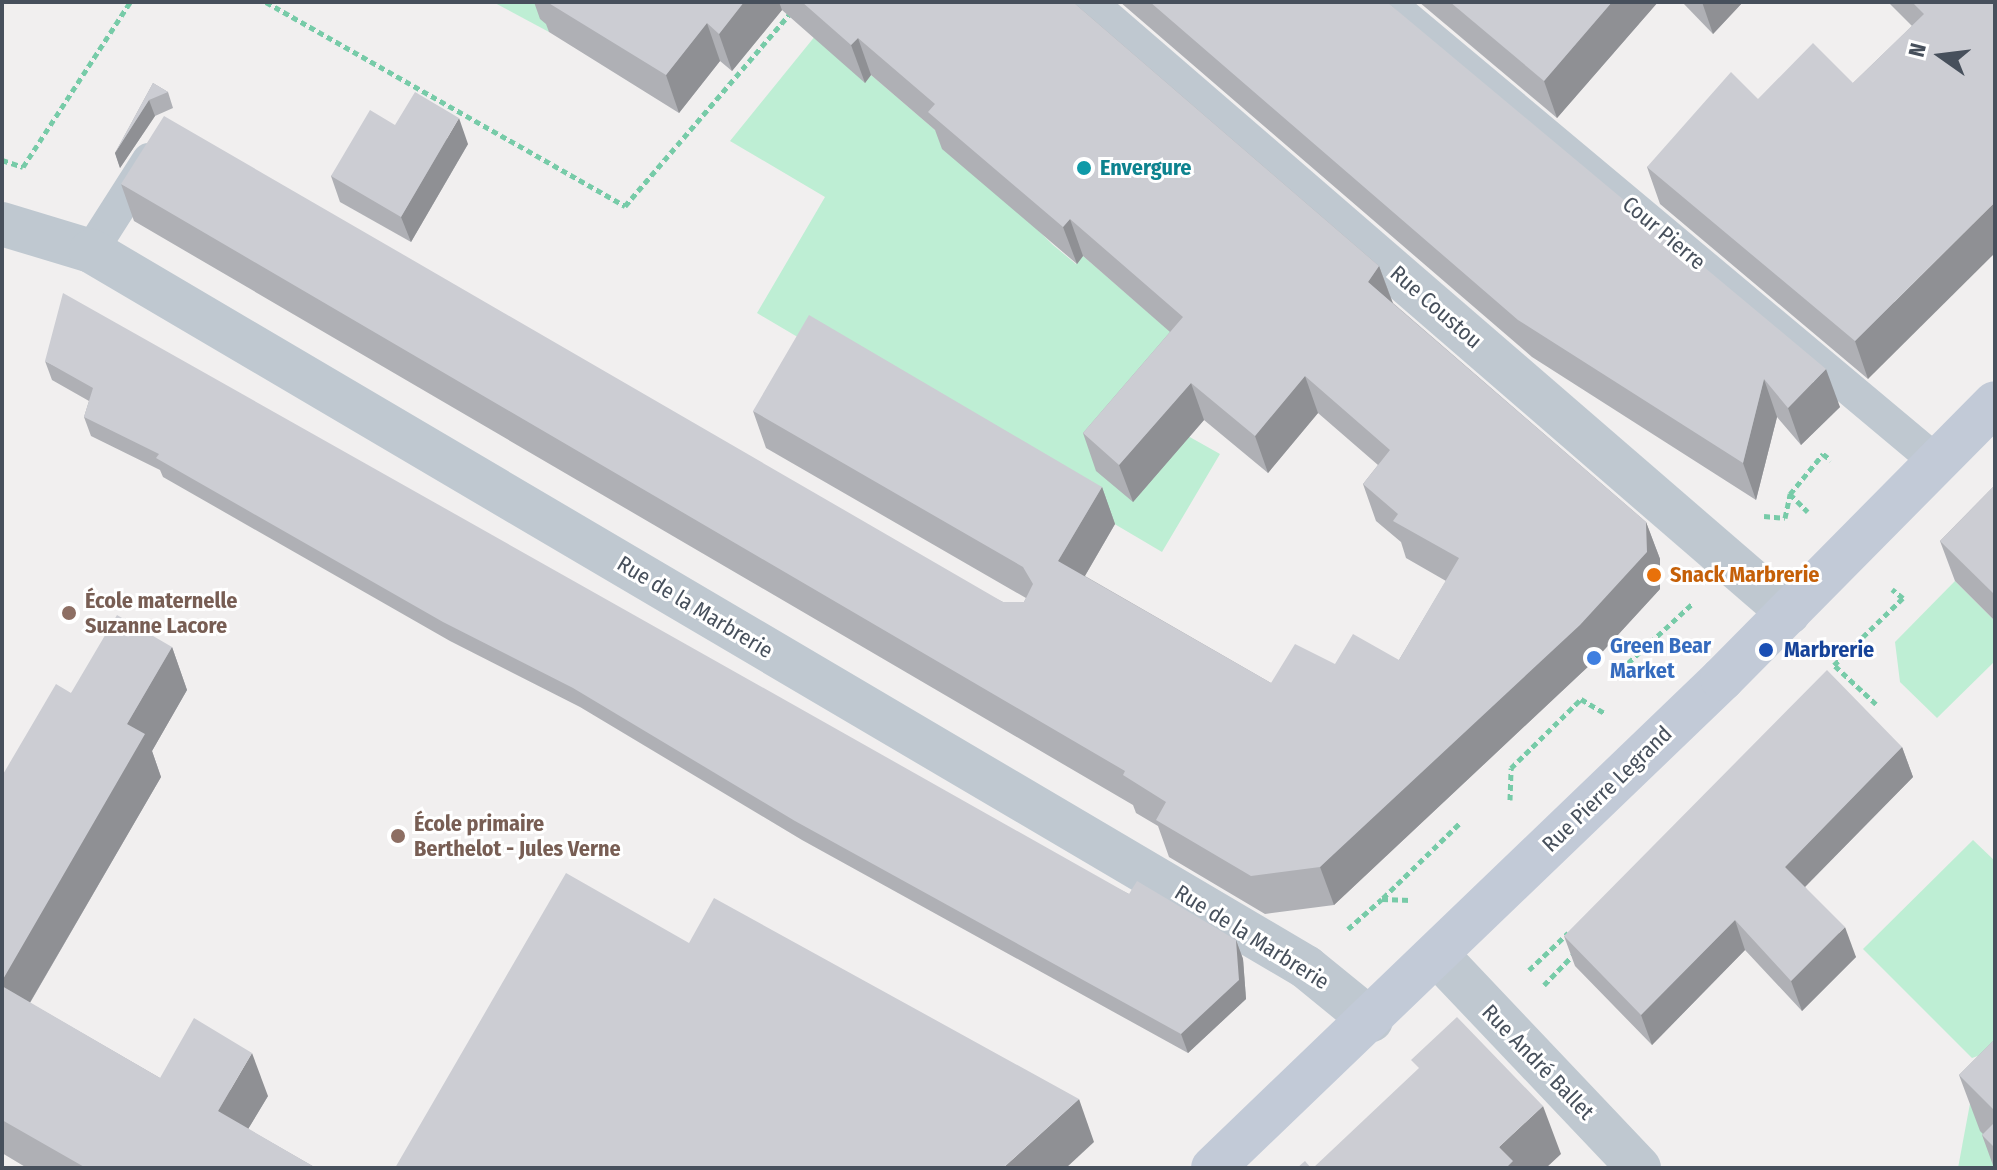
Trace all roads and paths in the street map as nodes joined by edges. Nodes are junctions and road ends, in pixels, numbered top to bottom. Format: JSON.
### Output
{"nodes":[{"id":1,"x":130,"y":2,"type":"edge"},
{"id":2,"x":266,"y":2,"type":"edge"},
{"id":3,"x":800,"y":2,"type":"edge"},
{"id":4,"x":1082,"y":2,"type":"edge"},
{"id":5,"x":1391,"y":5,"type":"edge"},
{"id":6,"x":171,"y":127,"type":"edge"},
{"id":7,"x":2,"y":160,"type":"edge"},
{"id":8,"x":2,"y":224,"type":"edge"},
{"id":9,"x":91,"y":251,"type":"junction"},
{"id":10,"x":1995,"y":403,"type":"edge"},
{"id":11,"x":1831,"y":460,"type":"dead end"},
{"id":12,"x":1937,"y":462,"type":"junction"},
{"id":13,"x":1715,"y":548,"type":"junction"},
{"id":14,"x":1848,"y":551,"type":"junction"},
{"id":15,"x":1692,"y":604,"type":"junction"},
{"id":16,"x":1695,"y":613,"type":"dead end"},
{"id":17,"x":1789,"y":613,"type":"junction"},
{"id":18,"x":1628,"y":663,"type":"dead end"},
{"id":19,"x":1834,"y":665,"type":"junction"},
{"id":20,"x":1825,"y":675,"type":"edge"},
{"id":21,"x":1614,"y":703,"type":"dead end"},
{"id":22,"x":1876,"y":704,"type":"dead end"},
{"id":23,"x":1501,"y":810,"type":"dead end"},
{"id":24,"x":1461,"y":822,"type":"dead end"},
{"id":25,"x":1382,"y":899,"type":"junction"},
{"id":26,"x":1417,"y":900,"type":"dead end"},
{"id":27,"x":1569,"y":932,"type":"edge"},
{"id":28,"x":1578,"y":950,"type":"edge"},
{"id":29,"x":1438,"y":956,"type":"junction"},
{"id":30,"x":1306,"y":967,"type":"junction"},
{"id":31,"x":1529,"y":970,"type":"dead end"},
{"id":32,"x":1535,"y":994,"type":"dead end"},
{"id":33,"x":1371,"y":1020,"type":"junction"},
{"id":34,"x":1213,"y":1168,"type":"edge"},
{"id":35,"x":1639,"y":1168,"type":"edge"}],
"edges":[{"from":1,"to":7,"type":"path"},
{"from":2,"to":3,"type":"path"},
{"from":4,"to":13,"type":"street","name":"Rue Coustou"},
{"from":5,"to":12,"type":"lane","name":"Cour Pierre"},
{"from":6,"to":9,"type":"lane"},
{"from":8,"to":9,"type":"street","name":"Rue de la Marbrerie"},
{"from":9,"to":30,"type":"street","name":"Rue de la Marbrerie"},
{"from":10,"to":12,"type":"main road","name":"Rue Pierre Legrand"},
{"from":11,"to":13,"type":"path"},
{"from":12,"to":14,"type":"main road","name":"Rue Pierre Legrand"},
{"from":13,"to":15,"type":"path"},
{"from":13,"to":17,"type":"street","name":"Rue Coustou"},
{"from":14,"to":17,"type":"main road","name":"Rue Pierre Legrand"},
{"from":14,"to":19,"type":"path"},
{"from":15,"to":16,"type":"path"},
{"from":15,"to":18,"type":"path"},
{"from":17,"to":29,"type":"main road","name":"Rue Pierre Legrand"},
{"from":19,"to":20,"type":"path"},
{"from":19,"to":22,"type":"path"},
{"from":21,"to":23,"type":"path"},
{"from":24,"to":25,"type":"path"},
{"from":25,"to":26,"type":"path"},
{"from":25,"to":30,"type":"path"},
{"from":27,"to":31,"type":"path"},
{"from":28,"to":32,"type":"path"},
{"from":29,"to":33,"type":"main road","name":"Rue Pierre Legrand"},
{"from":29,"to":35,"type":"street","name":"Rue André Ballet"},
{"from":30,"to":33,"type":"street","name":"Rue de la Marbrerie"},
{"from":33,"to":34,"type":"main road","name":"Rue Pierre Legrand"}]}
